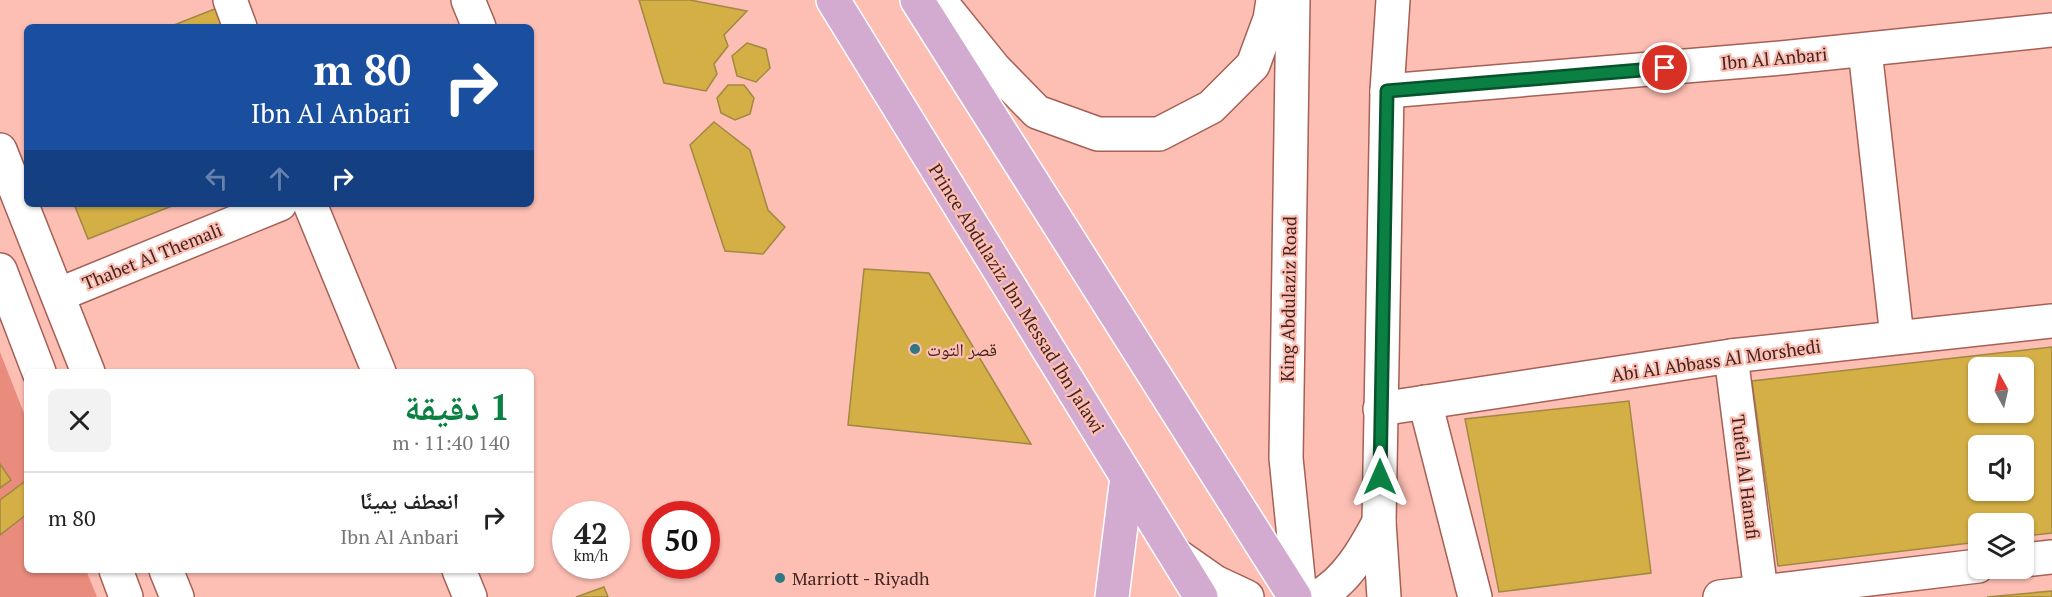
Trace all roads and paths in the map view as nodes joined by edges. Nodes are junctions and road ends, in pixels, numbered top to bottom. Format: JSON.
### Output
{"nodes":[{"id":1,"x":230,"y":0,"type":"edge"},
{"id":2,"x":468,"y":0,"type":"edge"},
{"id":3,"x":833,"y":0,"type":"edge"},
{"id":4,"x":917,"y":0,"type":"edge"},
{"id":5,"x":939,"y":0,"type":"edge"},
{"id":6,"x":1273,"y":0,"type":"edge"},
{"id":7,"x":1293,"y":0,"type":"edge"},
{"id":8,"x":1393,"y":0,"type":"edge"},
{"id":9,"x":239,"y":24,"type":"edge"},
{"id":10,"x":477,"y":24,"type":"edge"},
{"id":11,"x":2052,"y":30,"type":"edge"},
{"id":12,"x":1865,"y":50,"type":"junction"},
{"id":13,"x":1387,"y":91,"type":"junction"},
{"id":14,"x":0,"y":150,"type":"edge"},
{"id":15,"x":273,"y":207,"type":"edge"},
{"id":16,"x":311,"y":207,"type":"edge"},
{"id":17,"x":3,"y":288,"type":"edge"},
{"id":18,"x":58,"y":295,"type":"junction"},
{"id":19,"x":2052,"y":321,"type":"edge"},
{"id":20,"x":1897,"y":337,"type":"junction"},
{"id":21,"x":1731,"y":356,"type":"junction"},
{"id":22,"x":38,"y":369,"type":"edge"},
{"id":23,"x":87,"y":369,"type":"edge"},
{"id":24,"x":378,"y":369,"type":"edge"},
{"id":25,"x":1425,"y":402,"type":"junction"},
{"id":26,"x":1380,"y":409,"type":"junction"},
{"id":27,"x":1127,"y":477,"type":"junction"},
{"id":28,"x":1379,"y":522,"type":"junction"},
{"id":29,"x":1175,"y":554,"type":"junction"},
{"id":30,"x":2052,"y":557,"type":"edge"},
{"id":31,"x":2034,"y":559,"type":"edge"},
{"id":32,"x":1968,"y":567,"type":"edge"},
{"id":33,"x":117,"y":573,"type":"edge"},
{"id":34,"x":167,"y":573,"type":"edge"},
{"id":35,"x":460,"y":573,"type":"edge"},
{"id":36,"x":1762,"y":594,"type":"edge"},
{"id":37,"x":126,"y":597,"type":"edge"},
{"id":38,"x":177,"y":597,"type":"edge"},
{"id":39,"x":470,"y":597,"type":"edge"},
{"id":40,"x":1112,"y":597,"type":"edge"},
{"id":41,"x":1201,"y":597,"type":"edge"},
{"id":42,"x":1246,"y":597,"type":"edge"},
{"id":43,"x":1298,"y":597,"type":"edge"},
{"id":44,"x":1317,"y":597,"type":"edge"},
{"id":45,"x":1384,"y":597,"type":"edge"},
{"id":46,"x":1475,"y":597,"type":"edge"},
{"id":47,"x":1720,"y":597,"type":"edge"}],
"edges":[{"from":1,"to":9,"type":"street"},
{"from":2,"to":10,"type":"street"},
{"from":3,"to":27,"type":"main road","name":"Prince Abdulaziz Ibn Messad Ibn Jalawi"},
{"from":4,"to":43,"type":"main road"},
{"from":5,"to":6,"type":"street"},
{"from":7,"to":43,"type":"street","name":"King Abdulaziz Road"},
{"from":8,"to":13,"type":"street"},
{"from":11,"to":12,"type":"street","name":"Ibn Al Anbari"},
{"from":12,"to":13,"type":"street","name":"Ibn Al Anbari"},
{"from":12,"to":20,"type":"street"},
{"from":13,"to":26,"type":"street"},
{"from":14,"to":18,"type":"street"},
{"from":15,"to":18,"type":"street","name":"Thabet Al Themali"},
{"from":16,"to":24,"type":"street"},
{"from":17,"to":22,"type":"street"},
{"from":18,"to":23,"type":"street"},
{"from":19,"to":20,"type":"street","name":"Abi Al Abbass Al Morshedi"},
{"from":20,"to":21,"type":"street","name":"Abi Al Abbass Al Morshedi"},
{"from":21,"to":25,"type":"street","name":"Abi Al Abbass Al Morshedi"},
{"from":21,"to":36,"type":"street","name":"Tufeil Al Hanafi"},
{"from":25,"to":26,"type":"street","name":"Abi Al Abbass Al Morshedi"},
{"from":25,"to":46,"type":"street"},
{"from":26,"to":28,"type":"street"},
{"from":27,"to":29,"type":"main road","name":"Prince Abdulaziz Ibn Messad Ibn Jalawi"},
{"from":27,"to":40,"type":"main road"},
{"from":28,"to":44,"type":"street"},
{"from":28,"to":45,"type":"street"},
{"from":29,"to":41,"type":"main road","name":"Prince Abdulaziz Ibn Messad Ibn Jalawi"},
{"from":29,"to":42,"type":"street"},
{"from":30,"to":31,"type":"street"},
{"from":32,"to":36,"type":"street"},
{"from":33,"to":37,"type":"street"},
{"from":34,"to":38,"type":"street"},
{"from":35,"to":39,"type":"street"},
{"from":36,"to":47,"type":"street"}]}
